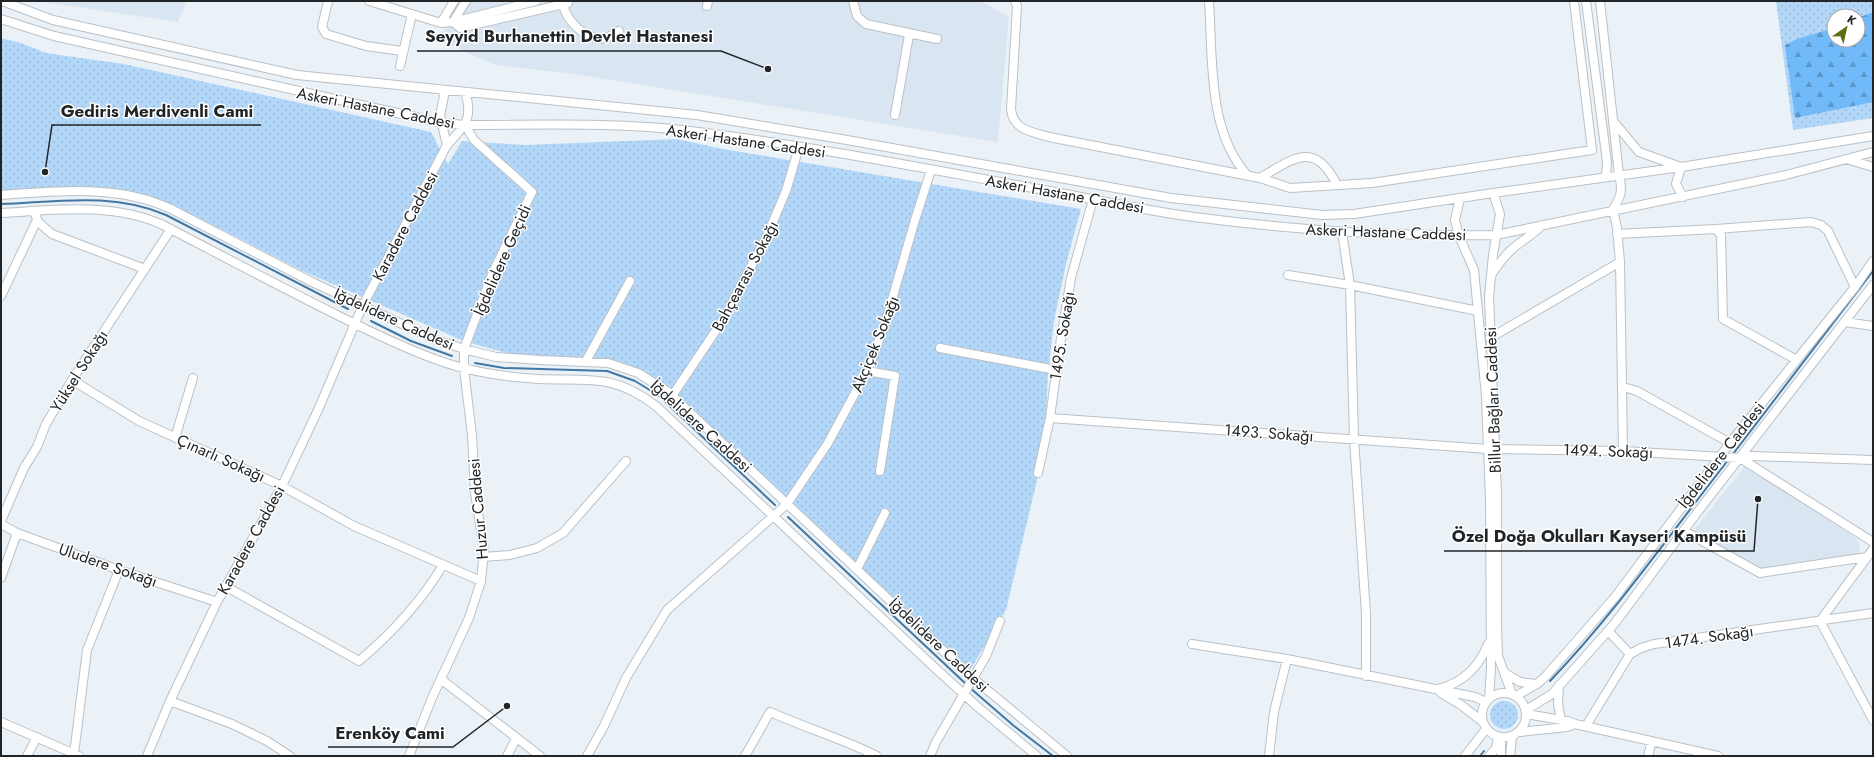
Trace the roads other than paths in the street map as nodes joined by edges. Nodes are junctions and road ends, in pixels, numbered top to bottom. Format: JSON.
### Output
{"nodes":[{"id":1,"x":2,"y":1,"type":"edge"},
{"id":2,"x":328,"y":1,"type":"edge"},
{"id":3,"x":369,"y":1,"type":"edge"},
{"id":4,"x":454,"y":1,"type":"edge"},
{"id":5,"x":466,"y":1,"type":"edge"},
{"id":6,"x":536,"y":1,"type":"edge"},
{"id":7,"x":844,"y":1,"type":"edge"},
{"id":8,"x":1015,"y":1,"type":"edge"},
{"id":9,"x":1209,"y":1,"type":"edge"},
{"id":10,"x":1574,"y":1,"type":"edge"},
{"id":11,"x":1586,"y":1,"type":"edge"},
{"id":12,"x":1600,"y":1,"type":"edge"},
{"id":13,"x":565,"y":3,"type":"edge"},
{"id":14,"x":853,"y":5,"type":"edge"},
{"id":15,"x":412,"y":14,"type":"junction"},
{"id":16,"x":1,"y":19,"type":"edge"},
{"id":17,"x":453,"y":22,"type":"junction"},
{"id":18,"x":441,"y":23,"type":"junction"},
{"id":19,"x":619,"y":31,"type":"dead end"},
{"id":20,"x":909,"y":35,"type":"junction"},
{"id":21,"x":936,"y":39,"type":"dead end"},
{"id":22,"x":402,"y":51,"type":"junction"},
{"id":23,"x":400,"y":66,"type":"dead end"},
{"id":24,"x":445,"y":91,"type":"junction"},
{"id":25,"x":465,"y":92,"type":"junction"},
{"id":26,"x":895,"y":115,"type":"dead end"},
{"id":27,"x":1614,"y":122,"type":"junction"},
{"id":28,"x":442,"y":124,"type":"junction"},
{"id":29,"x":465,"y":125,"type":"junction"},
{"id":30,"x":1873,"y":136,"type":"edge"},
{"id":31,"x":447,"y":145,"type":"junction"},
{"id":32,"x":799,"y":147,"type":"junction"},
{"id":33,"x":1873,"y":152,"type":"edge"},
{"id":34,"x":1845,"y":159,"type":"junction"},
{"id":35,"x":1681,"y":167,"type":"junction"},
{"id":36,"x":1873,"y":167,"type":"edge"},
{"id":37,"x":931,"y":170,"type":"junction"},
{"id":38,"x":1619,"y":175,"type":"junction"},
{"id":39,"x":1248,"y":176,"type":"junction"},
{"id":40,"x":1606,"y":177,"type":"junction"},
{"id":41,"x":1260,"y":178,"type":"junction"},
{"id":42,"x":1337,"y":185,"type":"junction"},
{"id":43,"x":1493,"y":193,"type":"junction"},
{"id":44,"x":1,"y":194,"type":"edge"},
{"id":45,"x":1683,"y":197,"type":"junction"},
{"id":46,"x":1460,"y":198,"type":"junction"},
{"id":47,"x":1093,"y":199,"type":"junction"},
{"id":48,"x":1613,"y":209,"type":"junction"},
{"id":49,"x":34,"y":211,"type":"junction"},
{"id":50,"x":1,"y":213,"type":"edge"},
{"id":51,"x":37,"y":220,"type":"junction"},
{"id":52,"x":1542,"y":226,"type":"junction"},
{"id":53,"x":171,"y":229,"type":"junction"},
{"id":54,"x":1716,"y":229,"type":"junction"},
{"id":55,"x":1342,"y":232,"type":"junction"},
{"id":56,"x":1617,"y":234,"type":"junction"},
{"id":57,"x":1496,"y":235,"type":"junction"},
{"id":58,"x":1459,"y":236,"type":"junction"},
{"id":59,"x":1873,"y":261,"type":"edge"},
{"id":60,"x":1620,"y":262,"type":"junction"},
{"id":61,"x":144,"y":269,"type":"junction"},
{"id":62,"x":1491,"y":274,"type":"junction"},
{"id":63,"x":1288,"y":275,"type":"dead end"},
{"id":64,"x":630,"y":281,"type":"dead end"},
{"id":65,"x":1350,"y":285,"type":"junction"},
{"id":66,"x":1873,"y":285,"type":"edge"},
{"id":67,"x":1854,"y":287,"type":"junction"},
{"id":68,"x":1,"y":296,"type":"edge"},
{"id":69,"x":362,"y":306,"type":"junction"},
{"id":70,"x":1478,"y":311,"type":"junction"},
{"id":71,"x":1845,"y":322,"type":"junction"},
{"id":72,"x":355,"y":324,"type":"junction"},
{"id":73,"x":1873,"y":326,"type":"edge"},
{"id":74,"x":1490,"y":338,"type":"junction"},
{"id":75,"x":940,"y":348,"type":"dead end"},
{"id":76,"x":464,"y":349,"type":"junction"},
{"id":77,"x":1795,"y":360,"type":"junction"},
{"id":78,"x":586,"y":361,"type":"junction"},
{"id":79,"x":464,"y":369,"type":"junction"},
{"id":80,"x":1056,"y":370,"type":"junction"},
{"id":81,"x":867,"y":371,"type":"junction"},
{"id":82,"x":193,"y":378,"type":"dead end"},
{"id":83,"x":72,"y":380,"type":"junction"},
{"id":84,"x":1623,"y":387,"type":"junction"},
{"id":85,"x":672,"y":396,"type":"junction"},
{"id":86,"x":1050,"y":418,"type":"junction"},
{"id":87,"x":175,"y":438,"type":"junction"},
{"id":88,"x":1354,"y":440,"type":"junction"},
{"id":89,"x":1730,"y":443,"type":"junction"},
{"id":90,"x":1491,"y":449,"type":"junction"},
{"id":91,"x":1623,"y":451,"type":"junction"},
{"id":92,"x":1724,"y":457,"type":"junction"},
{"id":93,"x":1738,"y":458,"type":"junction"},
{"id":94,"x":1873,"y":460,"type":"edge"},
{"id":95,"x":626,"y":461,"type":"dead end"},
{"id":96,"x":880,"y":471,"type":"dead end"},
{"id":97,"x":1038,"y":473,"type":"dead end"},
{"id":98,"x":282,"y":486,"type":"junction"},
{"id":99,"x":787,"y":504,"type":"junction"},
{"id":100,"x":885,"y":513,"type":"dead end"},
{"id":101,"x":774,"y":517,"type":"junction"},
{"id":102,"x":1,"y":520,"type":"edge"},
{"id":103,"x":1,"y":524,"type":"edge"},
{"id":104,"x":1684,"y":531,"type":"junction"},
{"id":105,"x":17,"y":533,"type":"junction"},
{"id":106,"x":1873,"y":542,"type":"edge"},
{"id":107,"x":1873,"y":549,"type":"edge"},
{"id":108,"x":483,"y":557,"type":"junction"},
{"id":109,"x":1868,"y":557,"type":"junction"},
{"id":110,"x":443,"y":564,"type":"junction"},
{"id":111,"x":857,"y":569,"type":"junction"},
{"id":112,"x":119,"y":570,"type":"junction"},
{"id":113,"x":1,"y":578,"type":"edge"},
{"id":114,"x":481,"y":581,"type":"junction"},
{"id":115,"x":225,"y":586,"type":"junction"},
{"id":116,"x":217,"y":602,"type":"junction"},
{"id":117,"x":1493,"y":610,"type":"junction"},
{"id":118,"x":1873,"y":613,"type":"edge"},
{"id":119,"x":1000,"y":621,"type":"dead end"},
{"id":120,"x":1820,"y":621,"type":"junction"},
{"id":121,"x":1608,"y":631,"type":"junction"},
{"id":122,"x":1490,"y":639,"type":"junction"},
{"id":123,"x":1192,"y":644,"type":"dead end"},
{"id":124,"x":1630,"y":654,"type":"junction"},
{"id":125,"x":1287,"y":659,"type":"junction"},
{"id":126,"x":1503,"y":672,"type":"junction"},
{"id":127,"x":1366,"y":676,"type":"junction"},
{"id":128,"x":973,"y":678,"type":"junction"},
{"id":129,"x":442,"y":680,"type":"junction"},
{"id":130,"x":1537,"y":684,"type":"junction"},
{"id":131,"x":1559,"y":685,"type":"junction"},
{"id":132,"x":1435,"y":690,"type":"junction"},
{"id":133,"x":964,"y":695,"type":"junction"},
{"id":134,"x":1514,"y":695,"type":"junction"},
{"id":135,"x":170,"y":701,"type":"junction"},
{"id":136,"x":1487,"y":701,"type":"junction"},
{"id":137,"x":1526,"y":712,"type":"junction"},
{"id":138,"x":1561,"y":720,"type":"junction"},
{"id":139,"x":1873,"y":720,"type":"edge"},
{"id":140,"x":1,"y":722,"type":"edge"},
{"id":141,"x":1575,"y":724,"type":"junction"},
{"id":142,"x":1485,"y":726,"type":"junction"},
{"id":143,"x":1586,"y":726,"type":"junction"},
{"id":144,"x":1520,"y":732,"type":"junction"},
{"id":145,"x":1512,"y":736,"type":"junction"},
{"id":146,"x":1499,"y":737,"type":"junction"},
{"id":147,"x":37,"y":738,"type":"junction"},
{"id":148,"x":516,"y":739,"type":"junction"},
{"id":149,"x":1652,"y":741,"type":"junction"},
{"id":150,"x":287,"y":753,"type":"edge"},
{"id":151,"x":77,"y":755,"type":"edge"},
{"id":152,"x":27,"y":756,"type":"edge"},
{"id":153,"x":147,"y":756,"type":"edge"},
{"id":154,"x":409,"y":756,"type":"edge"},
{"id":155,"x":507,"y":756,"type":"edge"},
{"id":156,"x":540,"y":756,"type":"edge"},
{"id":157,"x":587,"y":756,"type":"edge"},
{"id":158,"x":745,"y":756,"type":"edge"},
{"id":159,"x":877,"y":756,"type":"edge"},
{"id":160,"x":930,"y":756,"type":"edge"},
{"id":161,"x":1037,"y":756,"type":"edge"},
{"id":162,"x":1067,"y":756,"type":"edge"},
{"id":163,"x":1269,"y":756,"type":"edge"},
{"id":164,"x":1464,"y":756,"type":"edge"},
{"id":165,"x":1489,"y":756,"type":"edge"},
{"id":166,"x":1500,"y":756,"type":"edge"},
{"id":167,"x":1510,"y":756,"type":"edge"},
{"id":168,"x":1648,"y":756,"type":"edge"},
{"id":169,"x":1718,"y":756,"type":"edge"}],
"edges":[{"from":1,"to":24,"type":"street","name":"Askeri Hastane Caddesi"},
{"from":2,"to":22,"type":"street"},
{"from":3,"to":15,"type":"street"},
{"from":4,"to":18,"type":"street"},
{"from":5,"to":17,"type":"street"},
{"from":6,"to":17,"type":"street"},
{"from":7,"to":14,"type":"street"},
{"from":8,"to":39,"type":"street"},
{"from":9,"to":39,"type":"street"},
{"from":10,"to":42,"type":"street"},
{"from":11,"to":40,"type":"street"},
{"from":12,"to":27,"type":"street"},
{"from":13,"to":17,"type":"street"},
{"from":13,"to":19,"type":"street"},
{"from":14,"to":20,"type":"street"},
{"from":15,"to":18,"type":"street"},
{"from":15,"to":22,"type":"street"},
{"from":16,"to":28,"type":"street","name":"Askeri Hastane Caddesi"},
{"from":17,"to":18,"type":"street"},
{"from":20,"to":21,"type":"street"},
{"from":20,"to":26,"type":"street"},
{"from":22,"to":23,"type":"street"},
{"from":24,"to":25,"type":"street","name":"Askeri Hastane Caddesi"},
{"from":24,"to":28,"type":"street"},
{"from":25,"to":29,"type":"street"},
{"from":25,"to":46,"type":"street","name":"Askeri Hastane Caddesi"},
{"from":27,"to":35,"type":"street"},
{"from":27,"to":38,"type":"street"},
{"from":28,"to":29,"type":"street","name":"Askeri Hastane Caddesi"},
{"from":28,"to":31,"type":"street"},
{"from":29,"to":31,"type":"street","name":"Karadere Caddesi"},
{"from":29,"to":32,"type":"street","name":"Askeri Hastane Caddesi"},
{"from":29,"to":76,"type":"street","name":"İğdelidere Geçidi"},
{"from":30,"to":35,"type":"street"},
{"from":31,"to":69,"type":"street","name":"Karadere Caddesi"},
{"from":32,"to":37,"type":"street","name":"Askeri Hastane Caddesi"},
{"from":32,"to":85,"type":"street","name":"Bahçearası Sokağı"},
{"from":33,"to":34,"type":"street","name":"Askeri Hastane Caddesi"},
{"from":34,"to":36,"type":"street"},
{"from":34,"to":45,"type":"street","name":"Askeri Hastane Caddesi"},
{"from":35,"to":38,"type":"street"},
{"from":35,"to":45,"type":"street"},
{"from":37,"to":47,"type":"street","name":"Askeri Hastane Caddesi"},
{"from":37,"to":81,"type":"street","name":"Akçiçek Sokağı"},
{"from":38,"to":40,"type":"street"},
{"from":38,"to":48,"type":"street"},
{"from":39,"to":41,"type":"street"},
{"from":40,"to":43,"type":"street"},
{"from":41,"to":42,"type":"street"},
{"from":41,"to":42,"type":"street"},
{"from":43,"to":46,"type":"street"},
{"from":43,"to":57,"type":"street","name":"Billur Bağları Caddesi"},
{"from":44,"to":69,"type":"street","name":"İğdelidere Caddesi"},
{"from":45,"to":48,"type":"street","name":"Askeri Hastane Caddesi"},
{"from":46,"to":58,"type":"street","name":"Billur Bağları Caddesi"},
{"from":47,"to":55,"type":"street","name":"Askeri Hastane Caddesi"},
{"from":47,"to":80,"type":"street","name":"1495. Sokağı"},
{"from":48,"to":52,"type":"street","name":"Askeri Hastane Caddesi"},
{"from":48,"to":56,"type":"street"},
{"from":49,"to":50,"type":"street","name":"İğdelidere Caddesi"},
{"from":49,"to":51,"type":"street"},
{"from":49,"to":53,"type":"street","name":"İğdelidere Caddesi"},
{"from":51,"to":61,"type":"street"},
{"from":51,"to":68,"type":"street"},
{"from":52,"to":57,"type":"street","name":"Askeri Hastane Caddesi"},
{"from":52,"to":62,"type":"street"},
{"from":53,"to":61,"type":"street","name":"Yüksel Sokağı"},
{"from":53,"to":72,"type":"street","name":"İğdelidere Caddesi"},
{"from":54,"to":56,"type":"street"},
{"from":54,"to":67,"type":"street"},
{"from":54,"to":77,"type":"street"},
{"from":55,"to":58,"type":"street","name":"Askeri Hastane Caddesi"},
{"from":55,"to":65,"type":"street"},
{"from":56,"to":60,"type":"street"},
{"from":57,"to":58,"type":"street","name":"Askeri Hastane Caddesi"},
{"from":57,"to":62,"type":"street","name":"Billur Bağları Caddesi"},
{"from":58,"to":70,"type":"street","name":"Billur Bağları Caddesi"},
{"from":59,"to":67,"type":"street","name":"İğdelidere Caddesi"},
{"from":60,"to":74,"type":"street"},
{"from":60,"to":84,"type":"street"},
{"from":61,"to":83,"type":"street","name":"Yüksel Sokağı"},
{"from":62,"to":74,"type":"street","name":"Billur Bağları Caddesi"},
{"from":63,"to":65,"type":"street"},
{"from":64,"to":78,"type":"street"},
{"from":65,"to":70,"type":"street"},
{"from":65,"to":88,"type":"street"},
{"from":66,"to":71,"type":"street","name":"İğdelidere Caddesi"},
{"from":67,"to":77,"type":"street","name":"İğdelidere Caddesi"},
{"from":69,"to":72,"type":"street","name":"Karadere Caddesi"},
{"from":69,"to":76,"type":"street","name":"İğdelidere Caddesi"},
{"from":70,"to":90,"type":"street","name":"Billur Bağları Caddesi"},
{"from":71,"to":73,"type":"street"},
{"from":71,"to":93,"type":"street","name":"İğdelidere Caddesi"},
{"from":72,"to":79,"type":"street","name":"İğdelidere Caddesi"},
{"from":72,"to":98,"type":"street","name":"Karadere Caddesi"},
{"from":74,"to":90,"type":"street","name":"Billur Bağları Caddesi"},
{"from":75,"to":80,"type":"street"},
{"from":76,"to":78,"type":"street","name":"İğdelidere Caddesi"},
{"from":76,"to":79,"type":"street","name":"Huzur Caddesi"},
{"from":77,"to":89,"type":"street","name":"İğdelidere Caddesi"},
{"from":78,"to":85,"type":"street","name":"İğdelidere Caddesi"},
{"from":79,"to":101,"type":"street","name":"İğdelidere Caddesi"},
{"from":79,"to":108,"type":"street","name":"Huzur Caddesi"},
{"from":80,"to":86,"type":"street","name":"1495. Sokağı"},
{"from":81,"to":96,"type":"street"},
{"from":81,"to":99,"type":"street","name":"Akçiçek Sokağı"},
{"from":82,"to":87,"type":"street"},
{"from":83,"to":87,"type":"street","name":"Çınarlı Sokağı"},
{"from":83,"to":102,"type":"street","name":"Yüksel Sokağı"},
{"from":84,"to":89,"type":"street"},
{"from":84,"to":91,"type":"street"},
{"from":85,"to":99,"type":"street","name":"İğdelidere Caddesi"},
{"from":86,"to":88,"type":"street","name":"1493. Sokağı"},
{"from":86,"to":97,"type":"street","name":"1495. Sokağı"},
{"from":87,"to":98,"type":"street","name":"Çınarlı Sokağı"},
{"from":88,"to":90,"type":"street","name":"1493. Sokağı"},
{"from":88,"to":127,"type":"street"},
{"from":89,"to":92,"type":"street","name":"İğdelidere Caddesi"},
{"from":90,"to":91,"type":"street","name":"1494. Sokağı"},
{"from":90,"to":117,"type":"street","name":"Billur Bağları Caddesi"},
{"from":91,"to":92,"type":"street","name":"1494. Sokağı"},
{"from":92,"to":93,"type":"street","name":"1494. Sokağı"},
{"from":92,"to":130,"type":"street","name":"İğdelidere Caddesi"},
{"from":93,"to":94,"type":"street"},
{"from":93,"to":104,"type":"street","name":"İğdelidere Caddesi"},
{"from":93,"to":106,"type":"street"},
{"from":95,"to":108,"type":"street"},
{"from":98,"to":110,"type":"street","name":"Çınarlı Sokağı"},
{"from":98,"to":115,"type":"street","name":"Karadere Caddesi"},
{"from":99,"to":101,"type":"street","name":"Akçiçek Sokağı"},
{"from":99,"to":111,"type":"street","name":"İğdelidere Caddesi"},
{"from":100,"to":111,"type":"street"},
{"from":101,"to":133,"type":"street","name":"İğdelidere Caddesi"},
{"from":101,"to":157,"type":"street","name":"Akçiçek Sokağı"},
{"from":103,"to":105,"type":"street","name":"Uludere Sokağı"},
{"from":104,"to":109,"type":"street"},
{"from":104,"to":121,"type":"street","name":"İğdelidere Caddesi"},
{"from":105,"to":112,"type":"street","name":"Uludere Sokağı"},
{"from":105,"to":113,"type":"street"},
{"from":107,"to":109,"type":"street"},
{"from":108,"to":114,"type":"street","name":"Huzur Caddesi"},
{"from":109,"to":120,"type":"street"},
{"from":110,"to":114,"type":"street","name":"Çınarlı Sokağı"},
{"from":110,"to":115,"type":"street"},
{"from":111,"to":128,"type":"street","name":"İğdelidere Caddesi"},
{"from":112,"to":116,"type":"street","name":"Uludere Sokağı"},
{"from":112,"to":151,"type":"street"},
{"from":114,"to":129,"type":"street","name":"Huzur Caddesi"},
{"from":115,"to":116,"type":"street","name":"Karadere Caddesi"},
{"from":116,"to":135,"type":"street","name":"Karadere Caddesi"},
{"from":117,"to":122,"type":"street"},
{"from":117,"to":126,"type":"street"},
{"from":118,"to":120,"type":"street","name":"1474. Sokağı"},
{"from":119,"to":128,"type":"street"},
{"from":120,"to":124,"type":"street","name":"1474. Sokağı"},
{"from":120,"to":139,"type":"street"},
{"from":121,"to":124,"type":"street"},
{"from":121,"to":131,"type":"street","name":"İğdelidere Caddesi"},
{"from":122,"to":132,"type":"street"},
{"from":122,"to":136,"type":"street"},
{"from":123,"to":125,"type":"street"},
{"from":124,"to":143,"type":"street"},
{"from":125,"to":127,"type":"street"},
{"from":125,"to":163,"type":"street"},
{"from":126,"to":130,"type":"street"},
{"from":126,"to":134,"type":"street"},
{"from":127,"to":132,"type":"street"},
{"from":128,"to":133,"type":"street"},
{"from":128,"to":162,"type":"street","name":"İğdelidere Caddesi"},
{"from":129,"to":148,"type":"street"},
{"from":129,"to":154,"type":"street","name":"Huzur Caddesi"},
{"from":130,"to":134,"type":"street","name":"İğdelidere Caddesi"},
{"from":131,"to":137,"type":"street","name":"İğdelidere Caddesi"},
{"from":131,"to":138,"type":"street"},
{"from":132,"to":136,"type":"street"},
{"from":132,"to":142,"type":"street"},
{"from":133,"to":160,"type":"street"},
{"from":133,"to":161,"type":"street","name":"İğdelidere Caddesi"},
{"from":134,"to":136,"type":"street"},
{"from":134,"to":137,"type":"street"},
{"from":135,"to":150,"type":"street"},
{"from":135,"to":153,"type":"street","name":"Karadere Caddesi"},
{"from":136,"to":142,"type":"street"},
{"from":137,"to":138,"type":"street"},
{"from":137,"to":144,"type":"street"},
{"from":138,"to":141,"type":"street"},
{"from":140,"to":147,"type":"street"},
{"from":141,"to":143,"type":"street"},
{"from":141,"to":144,"type":"street"},
{"from":142,"to":146,"type":"street"},
{"from":142,"to":164,"type":"street"},
{"from":143,"to":149,"type":"street"},
{"from":144,"to":145,"type":"street"},
{"from":145,"to":146,"type":"street"},
{"from":145,"to":167,"type":"street"},
{"from":146,"to":165,"type":"street"},
{"from":146,"to":166,"type":"street"},
{"from":147,"to":151,"type":"street"},
{"from":147,"to":152,"type":"street"},
{"from":148,"to":155,"type":"street"},
{"from":148,"to":156,"type":"street"},
{"from":149,"to":168,"type":"street"},
{"from":149,"to":169,"type":"street"},
{"from":158,"to":159,"type":"street"}]}
